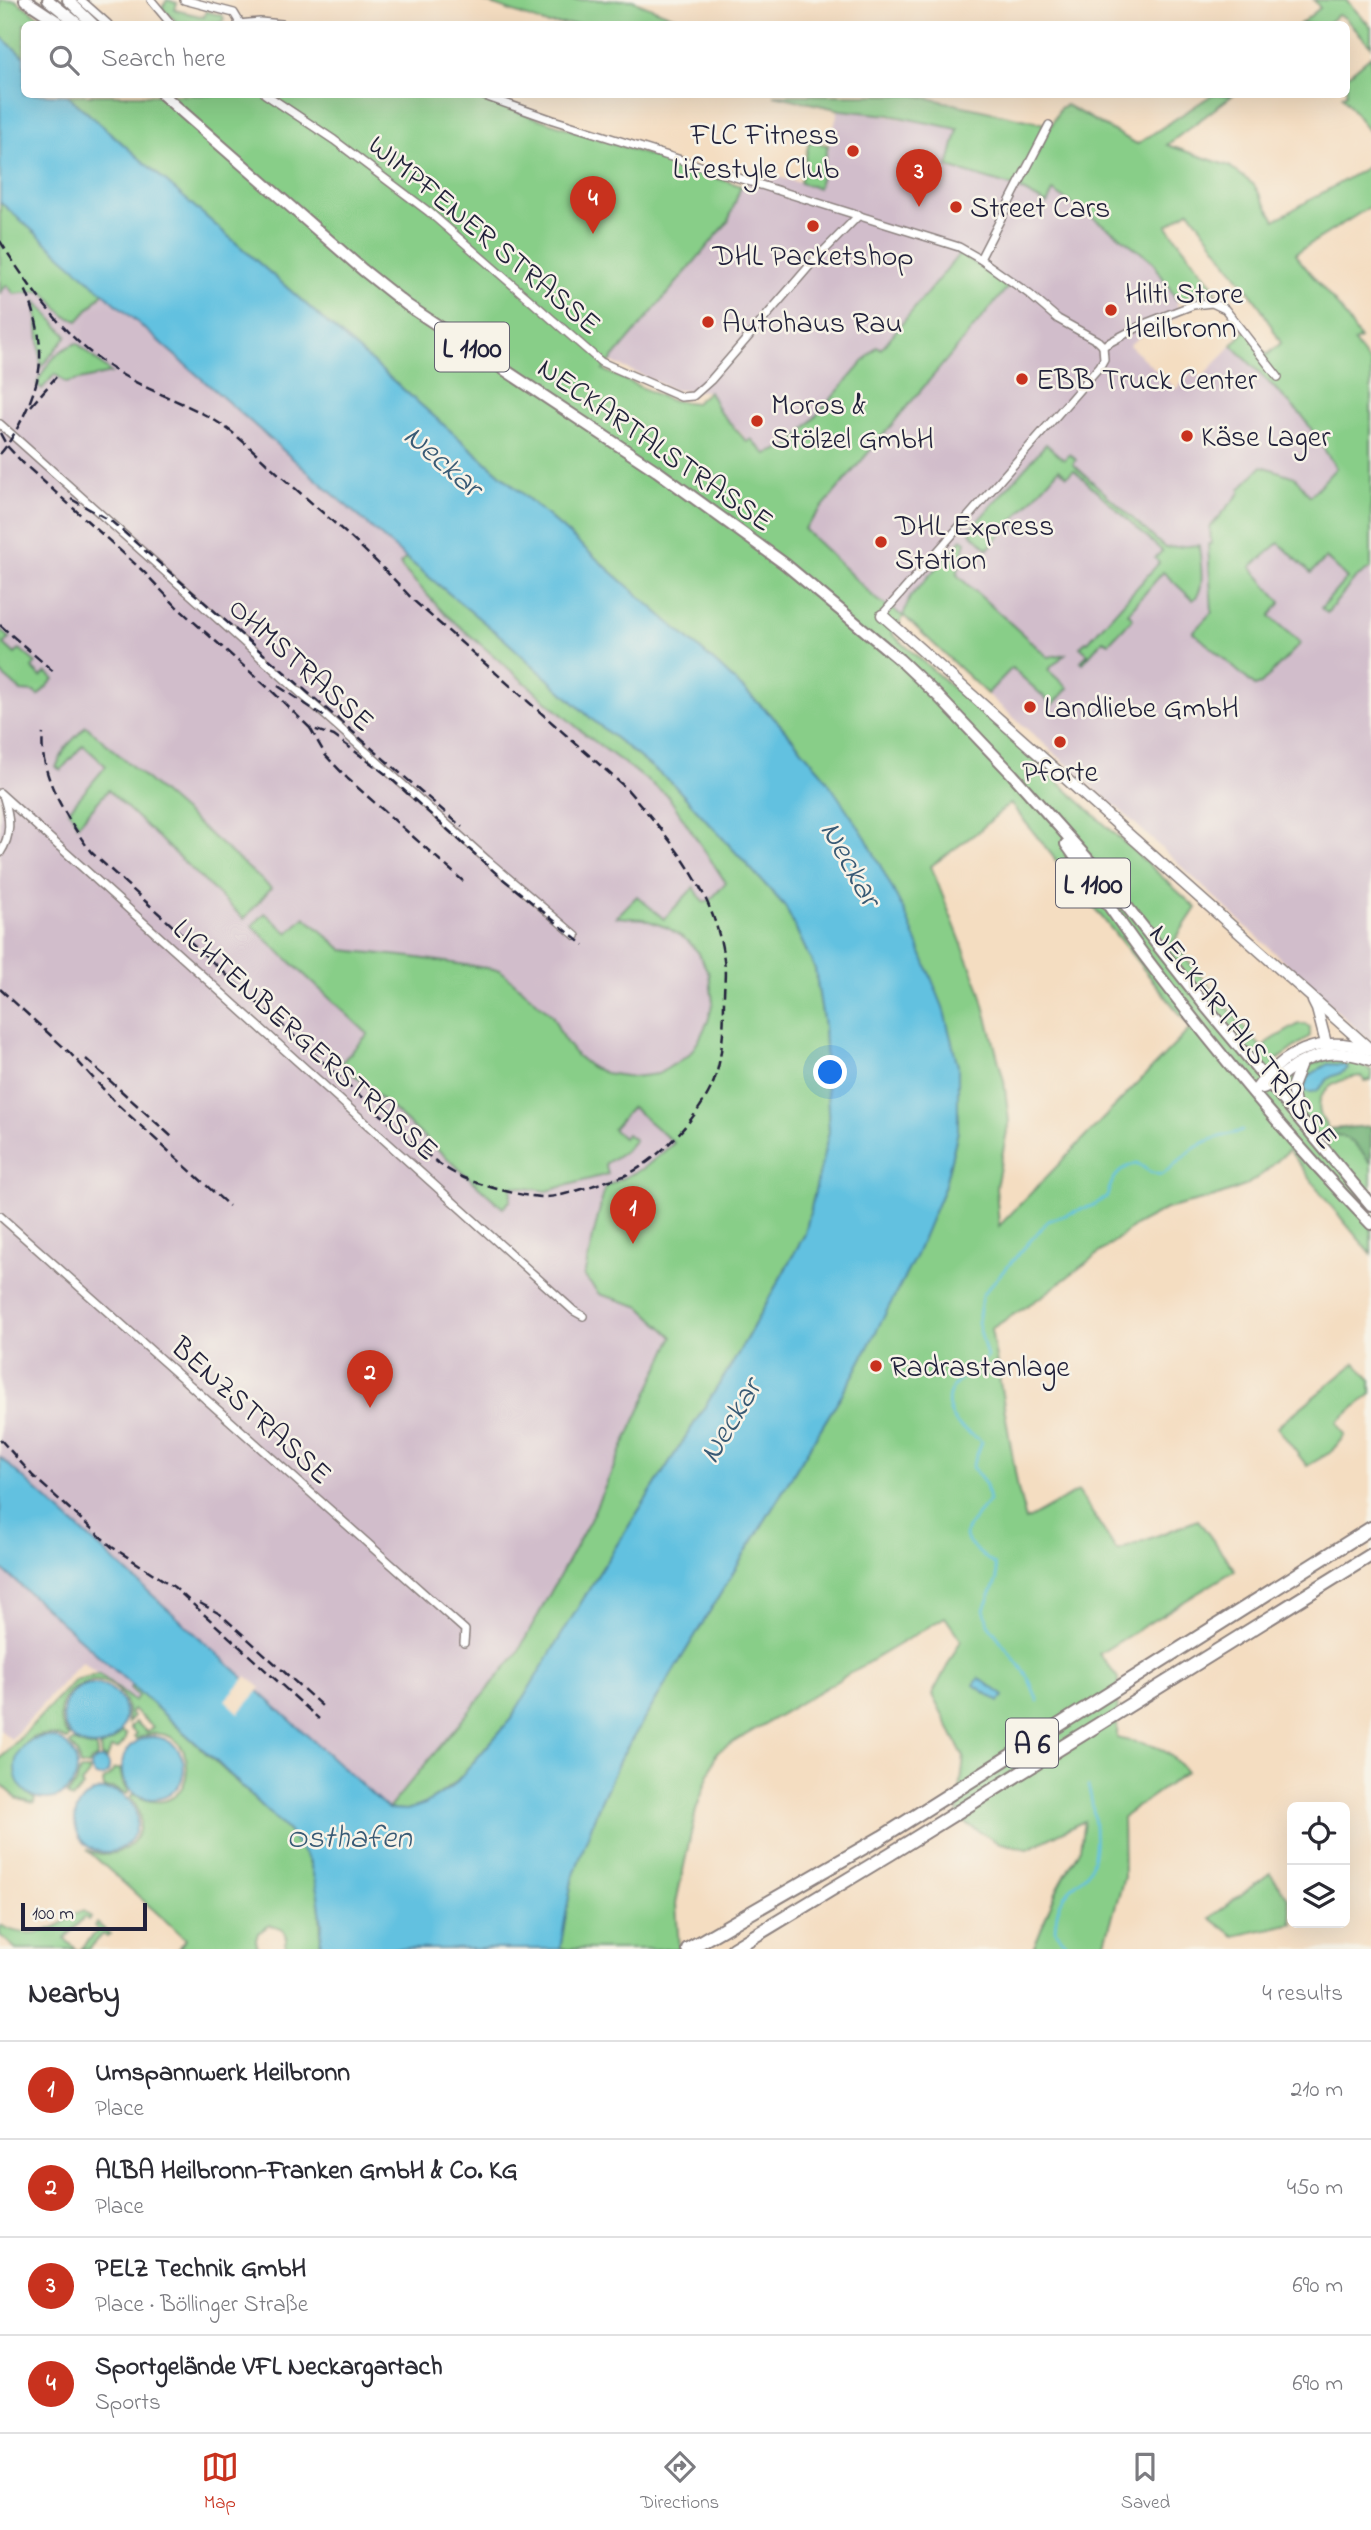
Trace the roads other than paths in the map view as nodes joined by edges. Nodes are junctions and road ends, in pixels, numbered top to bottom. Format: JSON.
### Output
{"nodes":[{"id":1,"x":25,"y":0,"type":"edge"},
{"id":2,"x":48,"y":0,"type":"edge"},
{"id":3,"x":68,"y":0,"type":"edge"},
{"id":4,"x":82,"y":0,"type":"edge"},
{"id":5,"x":152,"y":0,"type":"edge"},
{"id":6,"x":184,"y":0,"type":"edge"},
{"id":7,"x":56,"y":21,"type":"edge"},
{"id":8,"x":74,"y":21,"type":"edge"},
{"id":9,"x":90,"y":21,"type":"edge"},
{"id":10,"x":105,"y":21,"type":"edge"},
{"id":11,"x":169,"y":21,"type":"edge"},
{"id":12,"x":238,"y":21,"type":"edge"},
{"id":13,"x":167,"y":98,"type":"edge"},
{"id":14,"x":271,"y":98,"type":"edge"},
{"id":15,"x":491,"y":98,"type":"edge"},
{"id":16,"x":1049,"y":125,"type":"dead end"},
{"id":17,"x":859,"y":215,"type":"junction"},
{"id":18,"x":980,"y":259,"type":"junction"},
{"id":19,"x":1103,"y":346,"type":"junction"},
{"id":20,"x":1278,"y":377,"type":"dead end"},
{"id":21,"x":0,"y":425,"type":"edge"},
{"id":22,"x":882,"y":615,"type":"joint"},
{"id":23,"x":2,"y":795,"type":"edge"},
{"id":24,"x":1038,"y":804,"type":"junction"},
{"id":25,"x":0,"y":853,"type":"edge"},
{"id":26,"x":576,"y":936,"type":"dead end"},
{"id":27,"x":1302,"y":989,"type":"junction"},
{"id":28,"x":1325,"y":1043,"type":"junction"},
{"id":29,"x":1371,"y":1050,"type":"edge"},
{"id":30,"x":1332,"y":1052,"type":"junction"},
{"id":31,"x":1371,"y":1060,"type":"edge"},
{"id":32,"x":1301,"y":1063,"type":"junction"},
{"id":33,"x":1268,"y":1081,"type":"junction"},
{"id":34,"x":1254,"y":1092,"type":"junction"},
{"id":35,"x":1300,"y":1120,"type":"junction"},
{"id":36,"x":1371,"y":1205,"type":"edge"},
{"id":37,"x":0,"y":1216,"type":"edge"},
{"id":38,"x":1371,"y":1224,"type":"edge"},
{"id":39,"x":583,"y":1315,"type":"dead end"},
{"id":40,"x":1371,"y":1528,"type":"edge"},
{"id":41,"x":1371,"y":1555,"type":"edge"},
{"id":42,"x":464,"y":1643,"type":"dead end"},
{"id":43,"x":688,"y":1949,"type":"edge"},
{"id":44,"x":733,"y":1949,"type":"edge"}],
"edges":[{"from":1,"to":7,"type":"main road"},
{"from":2,"to":8,"type":"main road"},
{"from":3,"to":9,"type":"main road"},
{"from":4,"to":10,"type":"street"},
{"from":5,"to":11,"type":"street"},
{"from":6,"to":12,"type":"street"},
{"from":13,"to":24,"type":"main road","name":"NECKARTALSTRASSE","number":"L 1100"},
{"from":14,"to":17,"type":"street","name":"WIMPFENER STRASSE"},
{"from":15,"to":17,"type":"street"},
{"from":16,"to":18,"type":"street"},
{"from":17,"to":18,"type":"street"},
{"from":18,"to":19,"type":"street"},
{"from":19,"to":20,"type":"street"},
{"from":19,"to":22,"type":"street"},
{"from":21,"to":26,"type":"street","name":"OHMSTRASSE"},
{"from":22,"to":27,"type":"street"},
{"from":23,"to":25,"type":"street"},
{"from":23,"to":39,"type":"street","name":"LICHTENBERGERSTRASSE"},
{"from":24,"to":33,"type":"main road","name":"NECKARTALSTRASSE","number":"L 1100"},
{"from":24,"to":34,"type":"main road","name":"NECKARTALSTRASSE","number":"L 1100"},
{"from":27,"to":28,"type":"street"},
{"from":27,"to":29,"type":"street"},
{"from":28,"to":29,"type":"street"},
{"from":28,"to":30,"type":"street"},
{"from":28,"to":33,"type":"street"},
{"from":30,"to":31,"type":"street"},
{"from":30,"to":32,"type":"street"},
{"from":32,"to":33,"type":"street"},
{"from":32,"to":35,"type":"street"},
{"from":33,"to":34,"type":"street"},
{"from":33,"to":35,"type":"main road","name":"NECKARTALSTRASSE","number":"L 1100"},
{"from":34,"to":38,"type":"main road","name":"NECKARTALSTRASSE","number":"L 1100"},
{"from":35,"to":36,"type":"main road","name":"NECKARTALSTRASSE","number":"L 1100"},
{"from":37,"to":42,"type":"street","name":"BENZSTRASSE"},
{"from":40,"to":43,"type":"highway","number":"A 6"},
{"from":41,"to":44,"type":"highway","number":"A 6"}]}
